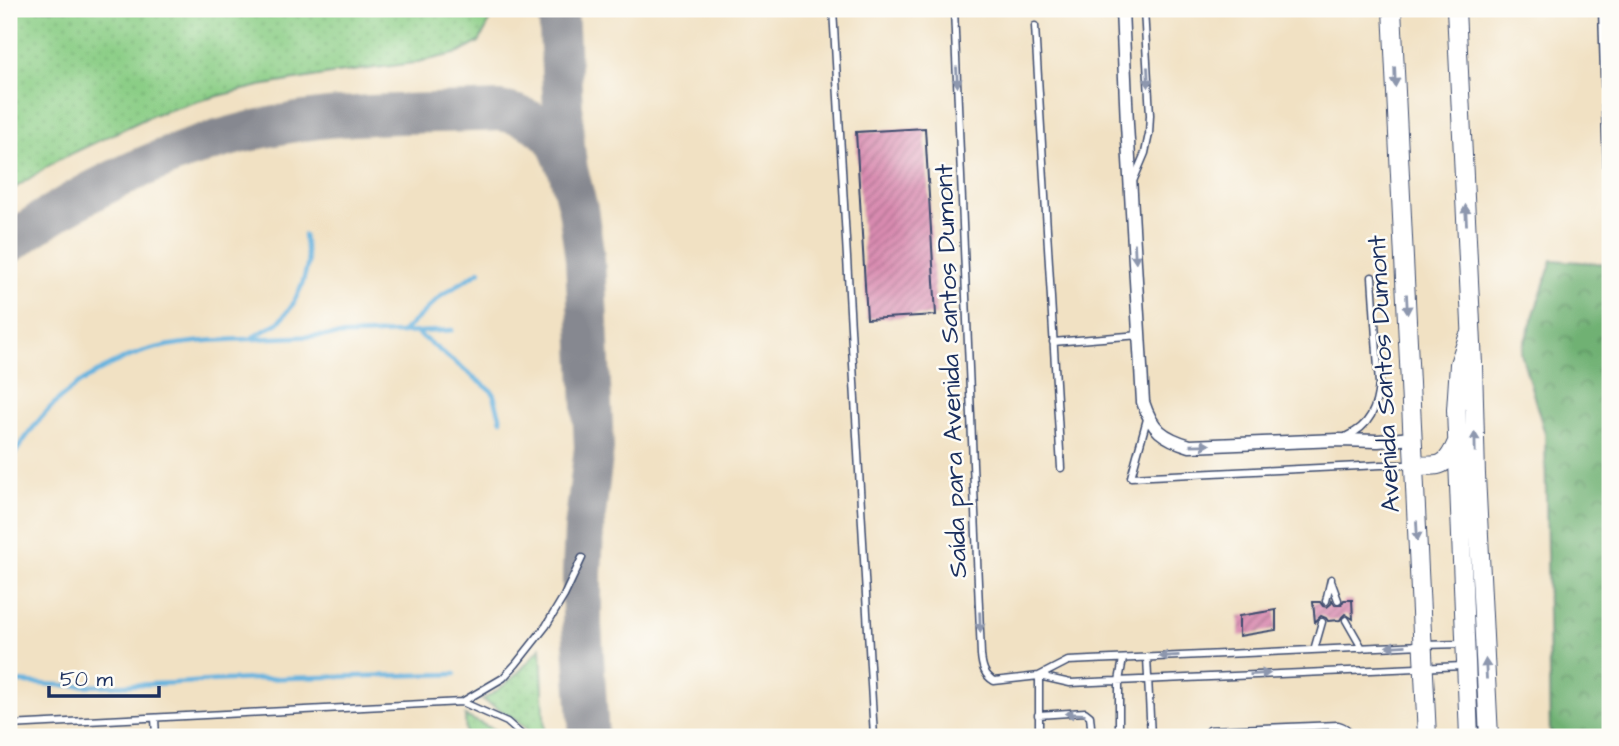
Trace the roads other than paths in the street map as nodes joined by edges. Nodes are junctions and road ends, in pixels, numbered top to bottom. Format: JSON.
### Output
{"nodes":[{"id":1,"x":834,"y":9,"type":"edge"},
{"id":2,"x":954,"y":9,"type":"edge"},
{"id":3,"x":1122,"y":9,"type":"edge"},
{"id":4,"x":1144,"y":9,"type":"edge"},
{"id":5,"x":1392,"y":9,"type":"edge"},
{"id":6,"x":1456,"y":9,"type":"edge"},
{"id":7,"x":1602,"y":9,"type":"edge"},
{"id":8,"x":1035,"y":26,"type":"dead end"},
{"id":9,"x":1131,"y":185,"type":"junction"},
{"id":10,"x":1610,"y":219,"type":"edge"},
{"id":11,"x":1372,"y":276,"type":"dead end"},
{"id":12,"x":1471,"y":327,"type":"junction"},
{"id":13,"x":1140,"y":335,"type":"junction"},
{"id":14,"x":1053,"y":342,"type":"junction"},
{"id":15,"x":1148,"y":417,"type":"junction"},
{"id":16,"x":1412,"y":438,"type":"junction"},
{"id":17,"x":1338,"y":440,"type":"junction"},
{"id":18,"x":1457,"y":442,"type":"junction"},
{"id":19,"x":1414,"y":465,"type":"junction"},
{"id":20,"x":1061,"y":468,"type":"dead end"},
{"id":21,"x":582,"y":558,"type":"dead end"},
{"id":22,"x":1338,"y":600,"type":"dead end"},
{"id":23,"x":1326,"y":601,"type":"dead end"},
{"id":24,"x":1483,"y":619,"type":"junction"},
{"id":25,"x":1346,"y":620,"type":"dead end"},
{"id":26,"x":1463,"y":620,"type":"junction"},
{"id":27,"x":1322,"y":622,"type":"dead end"},
{"id":28,"x":1464,"y":644,"type":"junction"},
{"id":29,"x":1422,"y":645,"type":"junction"},
{"id":30,"x":1362,"y":648,"type":"junction"},
{"id":31,"x":1314,"y":650,"type":"junction"},
{"id":32,"x":1147,"y":657,"type":"junction"},
{"id":33,"x":1123,"y":659,"type":"junction"},
{"id":34,"x":1465,"y":666,"type":"junction"},
{"id":35,"x":1424,"y":667,"type":"junction"},
{"id":36,"x":1039,"y":676,"type":"junction"},
{"id":37,"x":1149,"y":679,"type":"junction"},
{"id":38,"x":1119,"y":681,"type":"junction"},
{"id":39,"x":462,"y":702,"type":"junction"},
{"id":40,"x":1038,"y":715,"type":"junction"},
{"id":41,"x":155,"y":718,"type":"junction"},
{"id":42,"x":9,"y":725,"type":"edge"},
{"id":43,"x":156,"y":737,"type":"edge"},
{"id":44,"x":524,"y":737,"type":"edge"},
{"id":45,"x":874,"y":737,"type":"edge"},
{"id":46,"x":1039,"y":737,"type":"edge"},
{"id":47,"x":1092,"y":737,"type":"edge"},
{"id":48,"x":1119,"y":737,"type":"edge"},
{"id":49,"x":1151,"y":737,"type":"edge"},
{"id":50,"x":1205,"y":737,"type":"edge"},
{"id":51,"x":1349,"y":737,"type":"edge"},
{"id":52,"x":1427,"y":737,"type":"edge"},
{"id":53,"x":1469,"y":737,"type":"edge"},
{"id":54,"x":1489,"y":737,"type":"edge"}],
"edges":[{"from":1,"to":45,"type":"lane"},
{"from":2,"to":36,"type":"lane","name":"Saída para Avenida Santos Dumont","one_way":true},
{"from":3,"to":9,"type":"street"},
{"from":4,"to":9,"type":"lane","one_way":true},
{"from":5,"to":16,"type":"main road","name":"Avenida Santos Dumont","one_way":true},
{"from":12,"to":6,"type":"main road","one_way":true},
{"from":7,"to":10,"type":"lane"},
{"from":8,"to":14,"type":"lane"},
{"from":9,"to":13,"type":"street","one_way":true},
{"from":11,"to":17,"type":"lane"},
{"from":12,"to":18,"type":"main road"},
{"from":24,"to":12,"type":"main road","one_way":true},
{"from":13,"to":14,"type":"lane"},
{"from":13,"to":15,"type":"street"},
{"from":14,"to":20,"type":"lane"},
{"from":15,"to":17,"type":"street","one_way":true},
{"from":15,"to":19,"type":"lane"},
{"from":16,"to":17,"type":"street"},
{"from":16,"to":19,"type":"main road","name":"Avenida Santos Dumont"},
{"from":18,"to":19,"type":"main road"},
{"from":18,"to":26,"type":"main road"},
{"from":19,"to":29,"type":"main road","name":"Avenida Santos Dumont","one_way":true},
{"from":21,"to":39,"type":"lane"},
{"from":22,"to":23,"type":"lane"},
{"from":24,"to":26,"type":"main road"},
{"from":54,"to":24,"type":"main road","one_way":true},
{"from":25,"to":30,"type":"lane"},
{"from":26,"to":28,"type":"main road"},
{"from":27,"to":31,"type":"lane"},
{"from":28,"to":29,"type":"lane"},
{"from":28,"to":34,"type":"main road"},
{"from":29,"to":30,"type":"lane","one_way":true},
{"from":29,"to":35,"type":"main road","name":"Avenida Santos Dumont"},
{"from":30,"to":31,"type":"lane"},
{"from":31,"to":32,"type":"lane","one_way":true},
{"from":32,"to":33,"type":"lane"},
{"from":32,"to":37,"type":"lane"},
{"from":33,"to":36,"type":"lane"},
{"from":33,"to":38,"type":"lane"},
{"from":34,"to":35,"type":"lane"},
{"from":34,"to":53,"type":"main road"},
{"from":37,"to":35,"type":"lane","one_way":true},
{"from":35,"to":52,"type":"main road","name":"Avenida Santos Dumont"},
{"from":36,"to":38,"type":"lane"},
{"from":36,"to":40,"type":"lane"},
{"from":37,"to":38,"type":"lane"},
{"from":37,"to":49,"type":"lane"},
{"from":38,"to":48,"type":"lane"},
{"from":39,"to":41,"type":"lane"},
{"from":39,"to":44,"type":"lane"},
{"from":40,"to":46,"type":"lane"},
{"from":47,"to":40,"type":"lane","one_way":true},
{"from":41,"to":42,"type":"lane"},
{"from":41,"to":43,"type":"lane"},
{"from":50,"to":51,"type":"lane"}]}
